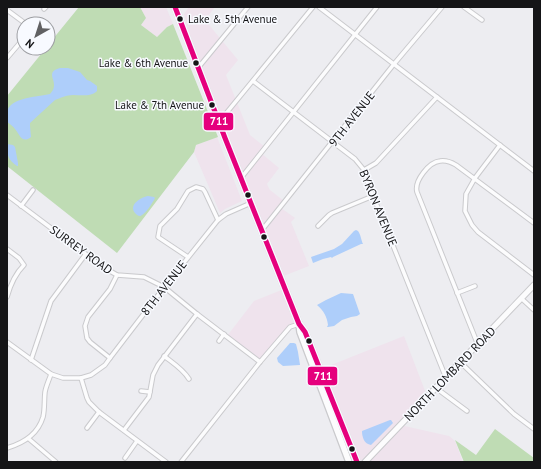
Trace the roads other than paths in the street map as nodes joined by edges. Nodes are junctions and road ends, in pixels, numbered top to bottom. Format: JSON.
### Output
{"nodes":[{"id":1,"x":248,"y":7,"type":"edge"},
{"id":2,"x":313,"y":7,"type":"edge"},
{"id":3,"x":319,"y":7,"type":"edge"},
{"id":4,"x":377,"y":7,"type":"edge"},
{"id":5,"x":442,"y":7,"type":"edge"},
{"id":6,"x":464,"y":7,"type":"edge"},
{"id":7,"x":7,"y":10,"type":"edge"},
{"id":8,"x":177,"y":10,"type":"edge"},
{"id":9,"x":16,"y":17,"type":"edge"},
{"id":10,"x":482,"y":20,"type":"dead end"},
{"id":11,"x":355,"y":34,"type":"junction"},
{"id":12,"x":16,"y":47,"type":"edge"},
{"id":13,"x":7,"y":58,"type":"edge"},
{"id":14,"x":394,"y":64,"type":"junction"},
{"id":15,"x":198,"y":68,"type":"junction"},
{"id":16,"x":253,"y":81,"type":"junction"},
{"id":17,"x":437,"y":97,"type":"junction"},
{"id":18,"x":293,"y":111,"type":"junction"},
{"id":19,"x":219,"y":122,"type":"junction"},
{"id":20,"x":333,"y":142,"type":"junction"},
{"id":21,"x":500,"y":145,"type":"junction"},
{"id":22,"x":364,"y":170,"type":"junction"},
{"id":23,"x":534,"y":171,"type":"edge"},
{"id":24,"x":241,"y":178,"type":"junction"},
{"id":25,"x":475,"y":178,"type":"junction"},
{"id":26,"x":33,"y":190,"type":"dead end"},
{"id":27,"x":7,"y":195,"type":"edge"},
{"id":28,"x":373,"y":196,"type":"junction"},
{"id":29,"x":251,"y":203,"type":"junction"},
{"id":30,"x":21,"y":206,"type":"junction"},
{"id":31,"x":218,"y":220,"type":"junction"},
{"id":32,"x":534,"y":223,"type":"edge"},
{"id":33,"x":318,"y":226,"type":"dead end"},
{"id":34,"x":262,"y":231,"type":"junction"},
{"id":35,"x":7,"y":249,"type":"edge"},
{"id":36,"x":85,"y":255,"type":"junction"},
{"id":37,"x":188,"y":257,"type":"junction"},
{"id":38,"x":117,"y":275,"type":"junction"},
{"id":39,"x":534,"y":275,"type":"edge"},
{"id":40,"x":534,"y":285,"type":"edge"},
{"id":41,"x":475,"y":286,"type":"dead end"},
{"id":42,"x":164,"y":287,"type":"junction"},
{"id":43,"x":457,"y":293,"type":"junction"},
{"id":44,"x":7,"y":297,"type":"edge"},
{"id":45,"x":522,"y":299,"type":"junction"},
{"id":46,"x":534,"y":310,"type":"edge"},
{"id":47,"x":197,"y":314,"type":"junction"},
{"id":48,"x":299,"y":324,"type":"junction"},
{"id":49,"x":224,"y":334,"type":"junction"},
{"id":50,"x":219,"y":341,"type":"dead end"},
{"id":51,"x":7,"y":342,"type":"edge"},
{"id":52,"x":478,"y":345,"type":"junction"},
{"id":53,"x":164,"y":356,"type":"junction"},
{"id":54,"x":110,"y":358,"type":"junction"},
{"id":55,"x":31,"y":360,"type":"junction"},
{"id":56,"x":260,"y":362,"type":"junction"},
{"id":57,"x":460,"y":362,"type":"junction"},
{"id":58,"x":51,"y":374,"type":"junction"},
{"id":59,"x":81,"y":378,"type":"junction"},
{"id":60,"x":446,"y":378,"type":"junction"},
{"id":61,"x":189,"y":379,"type":"dead end"},
{"id":62,"x":436,"y":388,"type":"junction"},
{"id":63,"x":142,"y":391,"type":"dead end"},
{"id":64,"x":150,"y":392,"type":"junction"},
{"id":65,"x":467,"y":411,"type":"dead end"},
{"id":66,"x":99,"y":412,"type":"junction"},
{"id":67,"x":87,"y":428,"type":"dead end"},
{"id":68,"x":534,"y":429,"type":"edge"},
{"id":69,"x":124,"y":430,"type":"junction"},
{"id":70,"x":28,"y":439,"type":"junction"},
{"id":71,"x":138,"y":441,"type":"junction"},
{"id":72,"x":7,"y":448,"type":"edge"},
{"id":73,"x":125,"y":458,"type":"dead end"},
{"id":74,"x":56,"y":462,"type":"edge"},
{"id":75,"x":166,"y":462,"type":"edge"},
{"id":76,"x":181,"y":462,"type":"edge"},
{"id":77,"x":349,"y":462,"type":"edge"},
{"id":78,"x":357,"y":462,"type":"edge"},
{"id":79,"x":365,"y":462,"type":"edge"}],
"edges":[{"from":1,"to":15,"type":"street"},
{"from":2,"to":16,"type":"street"},
{"from":3,"to":11,"type":"street"},
{"from":4,"to":11,"type":"street"},
{"from":5,"to":14,"type":"street","name":"9TH AVENUE"},
{"from":6,"to":10,"type":"street"},
{"from":7,"to":9,"type":"street"},
{"from":8,"to":15,"type":"main road"},
{"from":11,"to":14,"type":"street"},
{"from":11,"to":18,"type":"street"},
{"from":12,"to":13,"type":"street"},
{"from":14,"to":17,"type":"street"},
{"from":14,"to":20,"type":"street","name":"9TH AVENUE"},
{"from":15,"to":19,"type":"main road"},
{"from":16,"to":18,"type":"street","name":"BYRON AVENUE"},
{"from":16,"to":19,"type":"street"},
{"from":17,"to":21,"type":"street"},
{"from":17,"to":22,"type":"street"},
{"from":18,"to":20,"type":"street","name":"BYRON AVENUE"},
{"from":18,"to":24,"type":"street"},
{"from":19,"to":24,"type":"main road"},
{"from":20,"to":22,"type":"street","name":"BYRON AVENUE"},
{"from":20,"to":34,"type":"street","name":"9TH AVENUE"},
{"from":21,"to":23,"type":"street"},
{"from":21,"to":25,"type":"street"},
{"from":22,"to":28,"type":"street","name":"BYRON AVENUE"},
{"from":24,"to":29,"type":"main road"},
{"from":25,"to":32,"type":"street"},
{"from":25,"to":39,"type":"street"},
{"from":25,"to":43,"type":"street"},
{"from":26,"to":30,"type":"street"},
{"from":27,"to":30,"type":"street","name":"SURREY ROAD"},
{"from":28,"to":33,"type":"street"},
{"from":28,"to":60,"type":"street","name":"BYRON AVENUE"},
{"from":29,"to":31,"type":"street","name":"8TH AVENUE"},
{"from":29,"to":34,"type":"main road"},
{"from":30,"to":36,"type":"street","name":"SURREY ROAD"},
{"from":31,"to":37,"type":"street","name":"8TH AVENUE"},
{"from":31,"to":37,"type":"street"},
{"from":34,"to":48,"type":"main road"},
{"from":35,"to":44,"type":"street"},
{"from":36,"to":38,"type":"street","name":"SURREY ROAD"},
{"from":36,"to":55,"type":"street"},
{"from":37,"to":42,"type":"street","name":"8TH AVENUE"},
{"from":38,"to":42,"type":"street","name":"SURREY ROAD"},
{"from":38,"to":54,"type":"street"},
{"from":40,"to":45,"type":"street","name":"NORTH LOMBARD ROAD"},
{"from":41,"to":43,"type":"street"},
{"from":42,"to":47,"type":"street","name":"SURREY ROAD"},
{"from":42,"to":54,"type":"street","name":"8TH AVENUE"},
{"from":43,"to":52,"type":"street"},
{"from":45,"to":46,"type":"street"},
{"from":45,"to":52,"type":"street","name":"NORTH LOMBARD ROAD"},
{"from":47,"to":49,"type":"street","name":"SURREY ROAD"},
{"from":47,"to":53,"type":"street"},
{"from":48,"to":56,"type":"street"},
{"from":48,"to":77,"type":"main road"},
{"from":48,"to":78,"type":"main road"},
{"from":49,"to":50,"type":"street"},
{"from":49,"to":56,"type":"street","name":"SURREY ROAD"},
{"from":51,"to":55,"type":"street"},
{"from":52,"to":57,"type":"street","name":"NORTH LOMBARD ROAD"},
{"from":53,"to":61,"type":"street"},
{"from":53,"to":64,"type":"street"},
{"from":54,"to":59,"type":"street","name":"8TH AVENUE"},
{"from":55,"to":58,"type":"street"},
{"from":56,"to":76,"type":"street"},
{"from":57,"to":60,"type":"street","name":"NORTH LOMBARD ROAD"},
{"from":57,"to":68,"type":"street"},
{"from":58,"to":59,"type":"street"},
{"from":58,"to":70,"type":"street"},
{"from":59,"to":66,"type":"street"},
{"from":60,"to":62,"type":"street","name":"NORTH LOMBARD ROAD"},
{"from":62,"to":65,"type":"street"},
{"from":62,"to":79,"type":"street","name":"NORTH LOMBARD ROAD"},
{"from":63,"to":64,"type":"street"},
{"from":64,"to":69,"type":"street"},
{"from":66,"to":67,"type":"street"},
{"from":66,"to":69,"type":"street"},
{"from":69,"to":71,"type":"street"},
{"from":70,"to":72,"type":"street"},
{"from":70,"to":74,"type":"street"},
{"from":71,"to":73,"type":"street"},
{"from":71,"to":75,"type":"street"}]}
